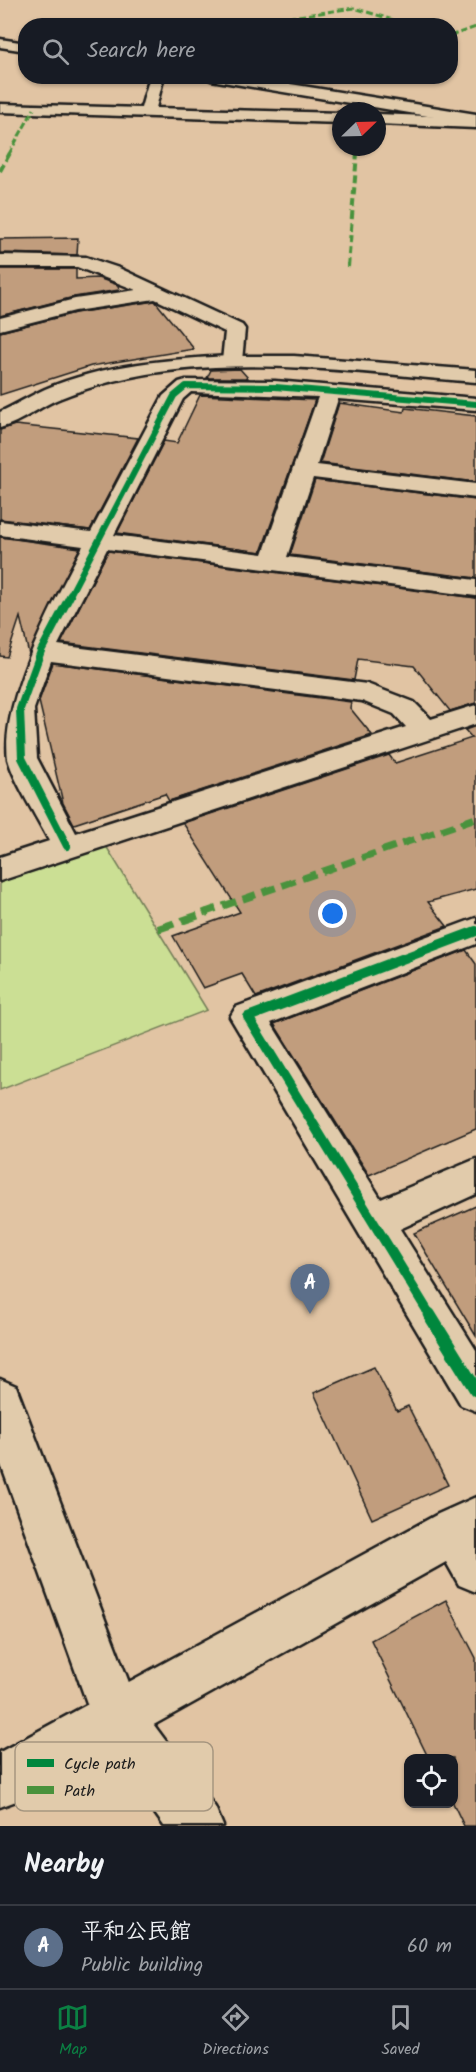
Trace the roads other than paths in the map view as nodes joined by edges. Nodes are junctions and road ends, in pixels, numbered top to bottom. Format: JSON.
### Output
{"nodes":[{"id":1,"x":0,"y":43,"type":"edge"},
{"id":2,"x":18,"y":46,"type":"edge"},
{"id":3,"x":155,"y":84,"type":"edge"},
{"id":4,"x":257,"y":84,"type":"edge"},
{"id":5,"x":0,"y":108,"type":"edge"},
{"id":6,"x":147,"y":112,"type":"junction"},
{"id":7,"x":332,"y":118,"type":"edge"},
{"id":8,"x":386,"y":119,"type":"edge"},
{"id":9,"x":476,"y":121,"type":"edge"},
{"id":10,"x":0,"y":261,"type":"edge"},
{"id":11,"x":159,"y":293,"type":"junction"},
{"id":12,"x":0,"y":324,"type":"edge"},
{"id":13,"x":232,"y":361,"type":"junction"},
{"id":14,"x":476,"y":376,"type":"edge"},
{"id":15,"x":330,"y":392,"type":"junction"},
{"id":16,"x":476,"y":404,"type":"edge"},
{"id":17,"x":0,"y":421,"type":"edge"},
{"id":18,"x":305,"y":471,"type":"junction"},
{"id":19,"x":476,"y":491,"type":"edge"},
{"id":20,"x":0,"y":528,"type":"edge"},
{"id":21,"x":98,"y":542,"type":"junction"},
{"id":22,"x":273,"y":562,"type":"junction"},
{"id":23,"x":476,"y":588,"type":"edge"},
{"id":24,"x":41,"y":651,"type":"junction"},
{"id":25,"x":476,"y":714,"type":"edge"},
{"id":26,"x":426,"y":731,"type":"junction"},
{"id":27,"x":68,"y":846,"type":"junction"},
{"id":28,"x":0,"y":869,"type":"edge"},
{"id":29,"x":476,"y":931,"type":"edge"},
{"id":30,"x":476,"y":1176,"type":"edge"},
{"id":31,"x":373,"y":1222,"type":"junction"},
{"id":32,"x":476,"y":1390,"type":"edge"},
{"id":33,"x":0,"y":1401,"type":"edge"},
{"id":34,"x":469,"y":1540,"type":"edge"},
{"id":35,"x":117,"y":1717,"type":"junction"},
{"id":36,"x":71,"y":1742,"type":"edge"},
{"id":37,"x":135,"y":1742,"type":"edge"},
{"id":38,"x":15,"y":1772,"type":"edge"},
{"id":39,"x":0,"y":1780,"type":"edge"},
{"id":40,"x":185,"y":1811,"type":"edge"},
{"id":41,"x":196,"y":1826,"type":"edge"}],
"edges":[{"from":1,"to":2,"type":"street"},
{"from":3,"to":6,"type":"street"},
{"from":4,"to":9,"type":"street"},
{"from":5,"to":6,"type":"street"},
{"from":6,"to":7,"type":"street"},
{"from":8,"to":9,"type":"street"},
{"from":10,"to":11,"type":"street"},
{"from":11,"to":12,"type":"street"},
{"from":11,"to":13,"type":"street"},
{"from":13,"to":14,"type":"street"},
{"from":13,"to":17,"type":"street"},
{"from":15,"to":16,"type":"street"},
{"from":15,"to":18,"type":"street"},
{"from":15,"to":21,"type":"street"},
{"from":18,"to":19,"type":"street"},
{"from":18,"to":22,"type":"street"},
{"from":20,"to":21,"type":"street"},
{"from":21,"to":22,"type":"street"},
{"from":21,"to":24,"type":"street"},
{"from":22,"to":23,"type":"street"},
{"from":24,"to":26,"type":"street"},
{"from":24,"to":27,"type":"street"},
{"from":25,"to":26,"type":"street"},
{"from":26,"to":27,"type":"street"},
{"from":27,"to":28,"type":"street"},
{"from":29,"to":31,"type":"street"},
{"from":30,"to":31,"type":"street"},
{"from":31,"to":32,"type":"street"},
{"from":33,"to":35,"type":"street"},
{"from":34,"to":35,"type":"street"},
{"from":35,"to":36,"type":"street"},
{"from":35,"to":37,"type":"street"},
{"from":38,"to":39,"type":"street"},
{"from":40,"to":41,"type":"street"}]}
